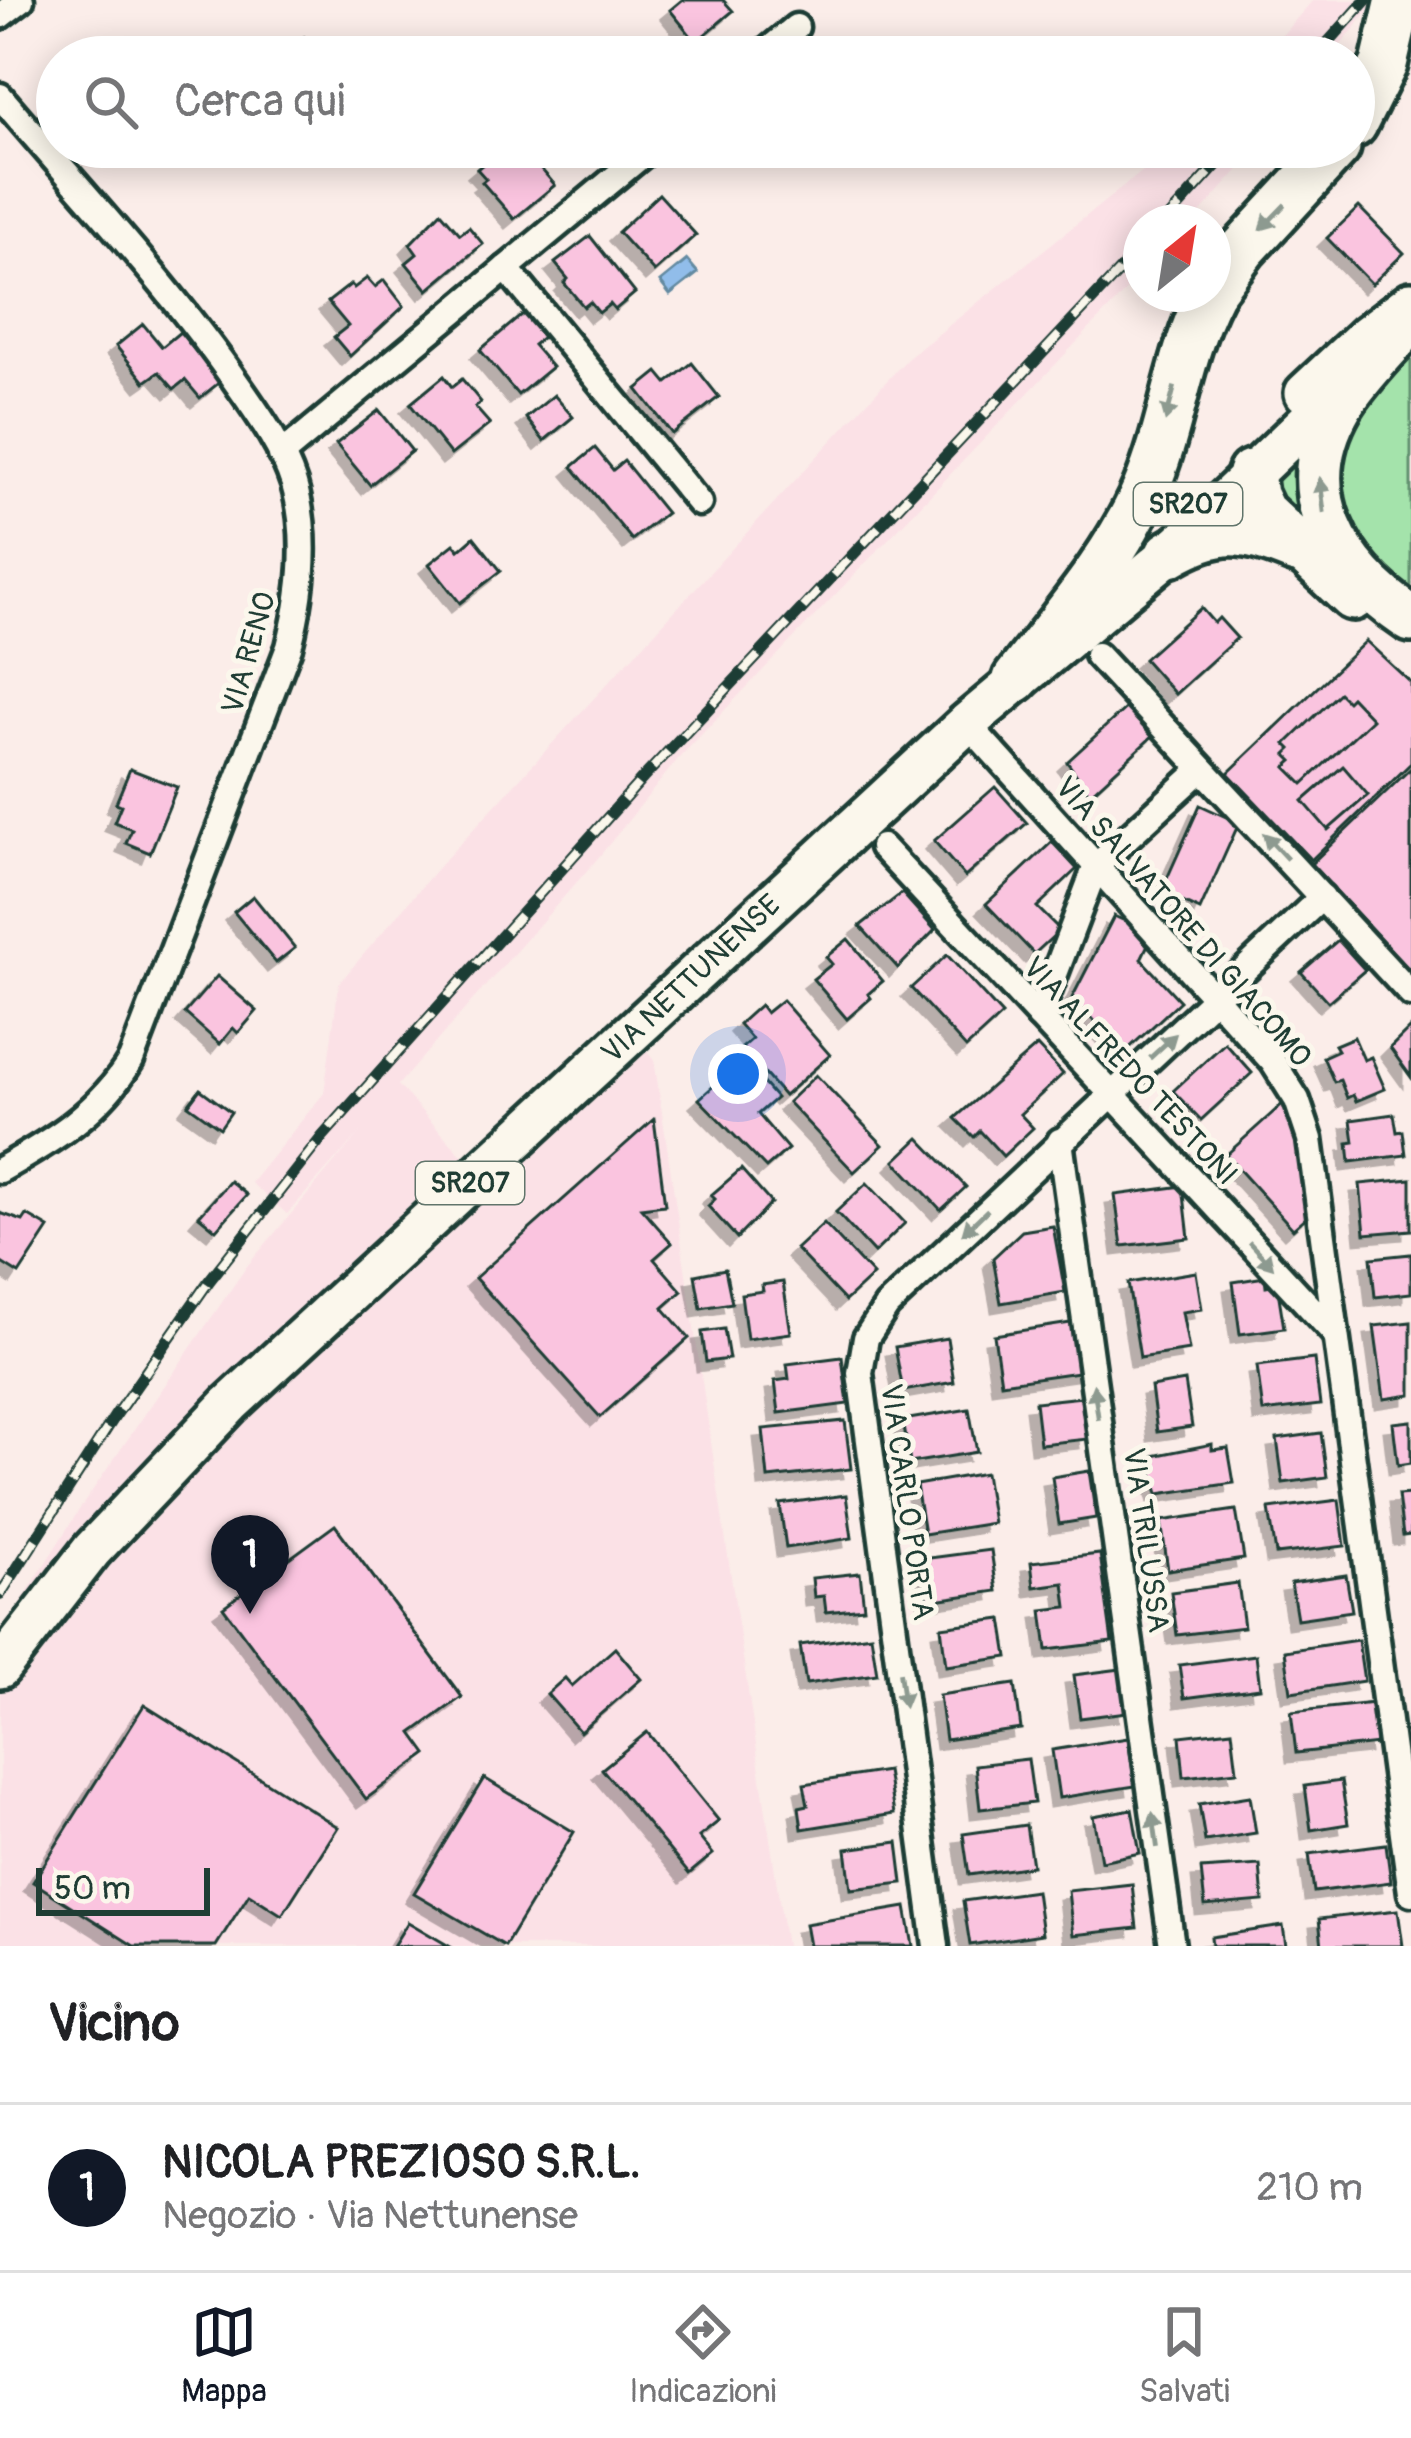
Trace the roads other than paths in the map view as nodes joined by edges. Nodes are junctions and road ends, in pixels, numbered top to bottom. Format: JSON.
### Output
{"nodes":[{"id":1,"x":20,"y":0,"type":"edge"},
{"id":2,"x":1398,"y":2,"type":"edge"},
{"id":3,"x":0,"y":16,"type":"edge"},
{"id":4,"x":796,"y":27,"type":"dead end"},
{"id":5,"x":785,"y":36,"type":"edge"},
{"id":6,"x":1375,"y":82,"type":"edge"},
{"id":7,"x":0,"y":96,"type":"edge"},
{"id":8,"x":36,"y":138,"type":"edge"},
{"id":9,"x":61,"y":168,"type":"edge"},
{"id":10,"x":627,"y":168,"type":"edge"},
{"id":11,"x":1318,"y":168,"type":"edge"},
{"id":12,"x":1231,"y":266,"type":"edge"},
{"id":13,"x":506,"y":268,"type":"junction"},
{"id":14,"x":1203,"y":312,"type":"edge"},
{"id":15,"x":1397,"y":322,"type":"edge"},
{"id":16,"x":281,"y":455,"type":"junction"},
{"id":17,"x":1251,"y":473,"type":"junction"},
{"id":18,"x":699,"y":503,"type":"dead end"},
{"id":19,"x":1301,"y":551,"type":"junction"},
{"id":20,"x":1169,"y":554,"type":"junction"},
{"id":21,"x":1411,"y":619,"type":"edge"},
{"id":22,"x":1411,"y":647,"type":"edge"},
{"id":23,"x":1097,"y":655,"type":"dead end"},
{"id":24,"x":1016,"y":679,"type":"junction"},
{"id":25,"x":967,"y":723,"type":"junction"},
{"id":26,"x":1202,"y":769,"type":"junction"},
{"id":27,"x":881,"y":847,"type":"dead end"},
{"id":28,"x":1096,"y":866,"type":"junction"},
{"id":29,"x":1322,"y":896,"type":"junction"},
{"id":30,"x":1411,"y":994,"type":"edge"},
{"id":31,"x":1216,"y":998,"type":"junction"},
{"id":32,"x":1039,"y":1016,"type":"junction"},
{"id":33,"x":1110,"y":1095,"type":"junction"},
{"id":34,"x":1060,"y":1141,"type":"junction"},
{"id":35,"x":0,"y":1170,"type":"edge"},
{"id":36,"x":1336,"y":1335,"type":"junction"},
{"id":37,"x":0,"y":1668,"type":"edge"},
{"id":38,"x":1411,"y":1893,"type":"edge"},
{"id":39,"x":936,"y":1946,"type":"edge"},
{"id":40,"x":1172,"y":1946,"type":"edge"}],
"edges":[{"from":1,"to":3,"type":"street"},
{"from":2,"to":6,"type":"highway"},
{"from":4,"to":5,"type":"street"},
{"from":7,"to":8,"type":"street","name":"VIA RENO"},
{"from":9,"to":16,"type":"street","name":"VIA RENO"},
{"from":10,"to":13,"type":"street"},
{"from":11,"to":12,"type":"highway","one_way":true},
{"from":13,"to":16,"type":"street"},
{"from":13,"to":18,"type":"street"},
{"from":14,"to":24,"type":"highway","one_way":true},
{"from":15,"to":17,"type":"main road","name":"VIA NETTUNENSE"},
{"from":21,"to":15,"type":"highway","one_way":true},
{"from":15,"to":24,"type":"main road","number":"SR207"},
{"from":16,"to":35,"type":"street","name":"VIA RENO"},
{"from":17,"to":19,"type":"highway"},
{"from":17,"to":20,"type":"main road","name":"VIA NETTUNENSE","number":"SR207"},
{"from":19,"to":20,"type":"highway"},
{"from":19,"to":22,"type":"highway"},
{"from":20,"to":24,"type":"main road","name":"VIA NETTUNENSE","number":"SR207"},
{"from":23,"to":26,"type":"street"},
{"from":24,"to":25,"type":"main road","name":"VIA NETTUNENSE","number":"SR207"},
{"from":25,"to":28,"type":"street","name":"VIA SALVATORE DI GIACOMO"},
{"from":25,"to":37,"type":"main road","name":"VIA NETTUNENSE","number":"SR207"},
{"from":26,"to":28,"type":"street"},
{"from":29,"to":26,"type":"street","one_way":true},
{"from":27,"to":32,"type":"street","name":"VIA ALFREDO TESTONI"},
{"from":28,"to":31,"type":"street","name":"VIA SALVATORE DI GIACOMO"},
{"from":28,"to":32,"type":"street"},
{"from":29,"to":30,"type":"street"},
{"from":29,"to":31,"type":"street","name":"VIA CARLO PORTA"},
{"from":33,"to":31,"type":"street","name":"VIA CARLO PORTA","one_way":true},
{"from":31,"to":36,"type":"street","name":"VIA SALVATORE DI GIACOMO"},
{"from":32,"to":33,"type":"street","name":"VIA ALFREDO TESTONI"},
{"from":33,"to":34,"type":"street","name":"VIA CARLO PORTA"},
{"from":33,"to":36,"type":"street","name":"VIA ALFREDO TESTONI","one_way":true},
{"from":34,"to":39,"type":"street","name":"VIA CARLO PORTA","one_way":true},
{"from":40,"to":34,"type":"street","name":"VIA TRILUSSA","one_way":true},
{"from":36,"to":38,"type":"street","name":"VIA SALVATORE DI GIACOMO"}]}
